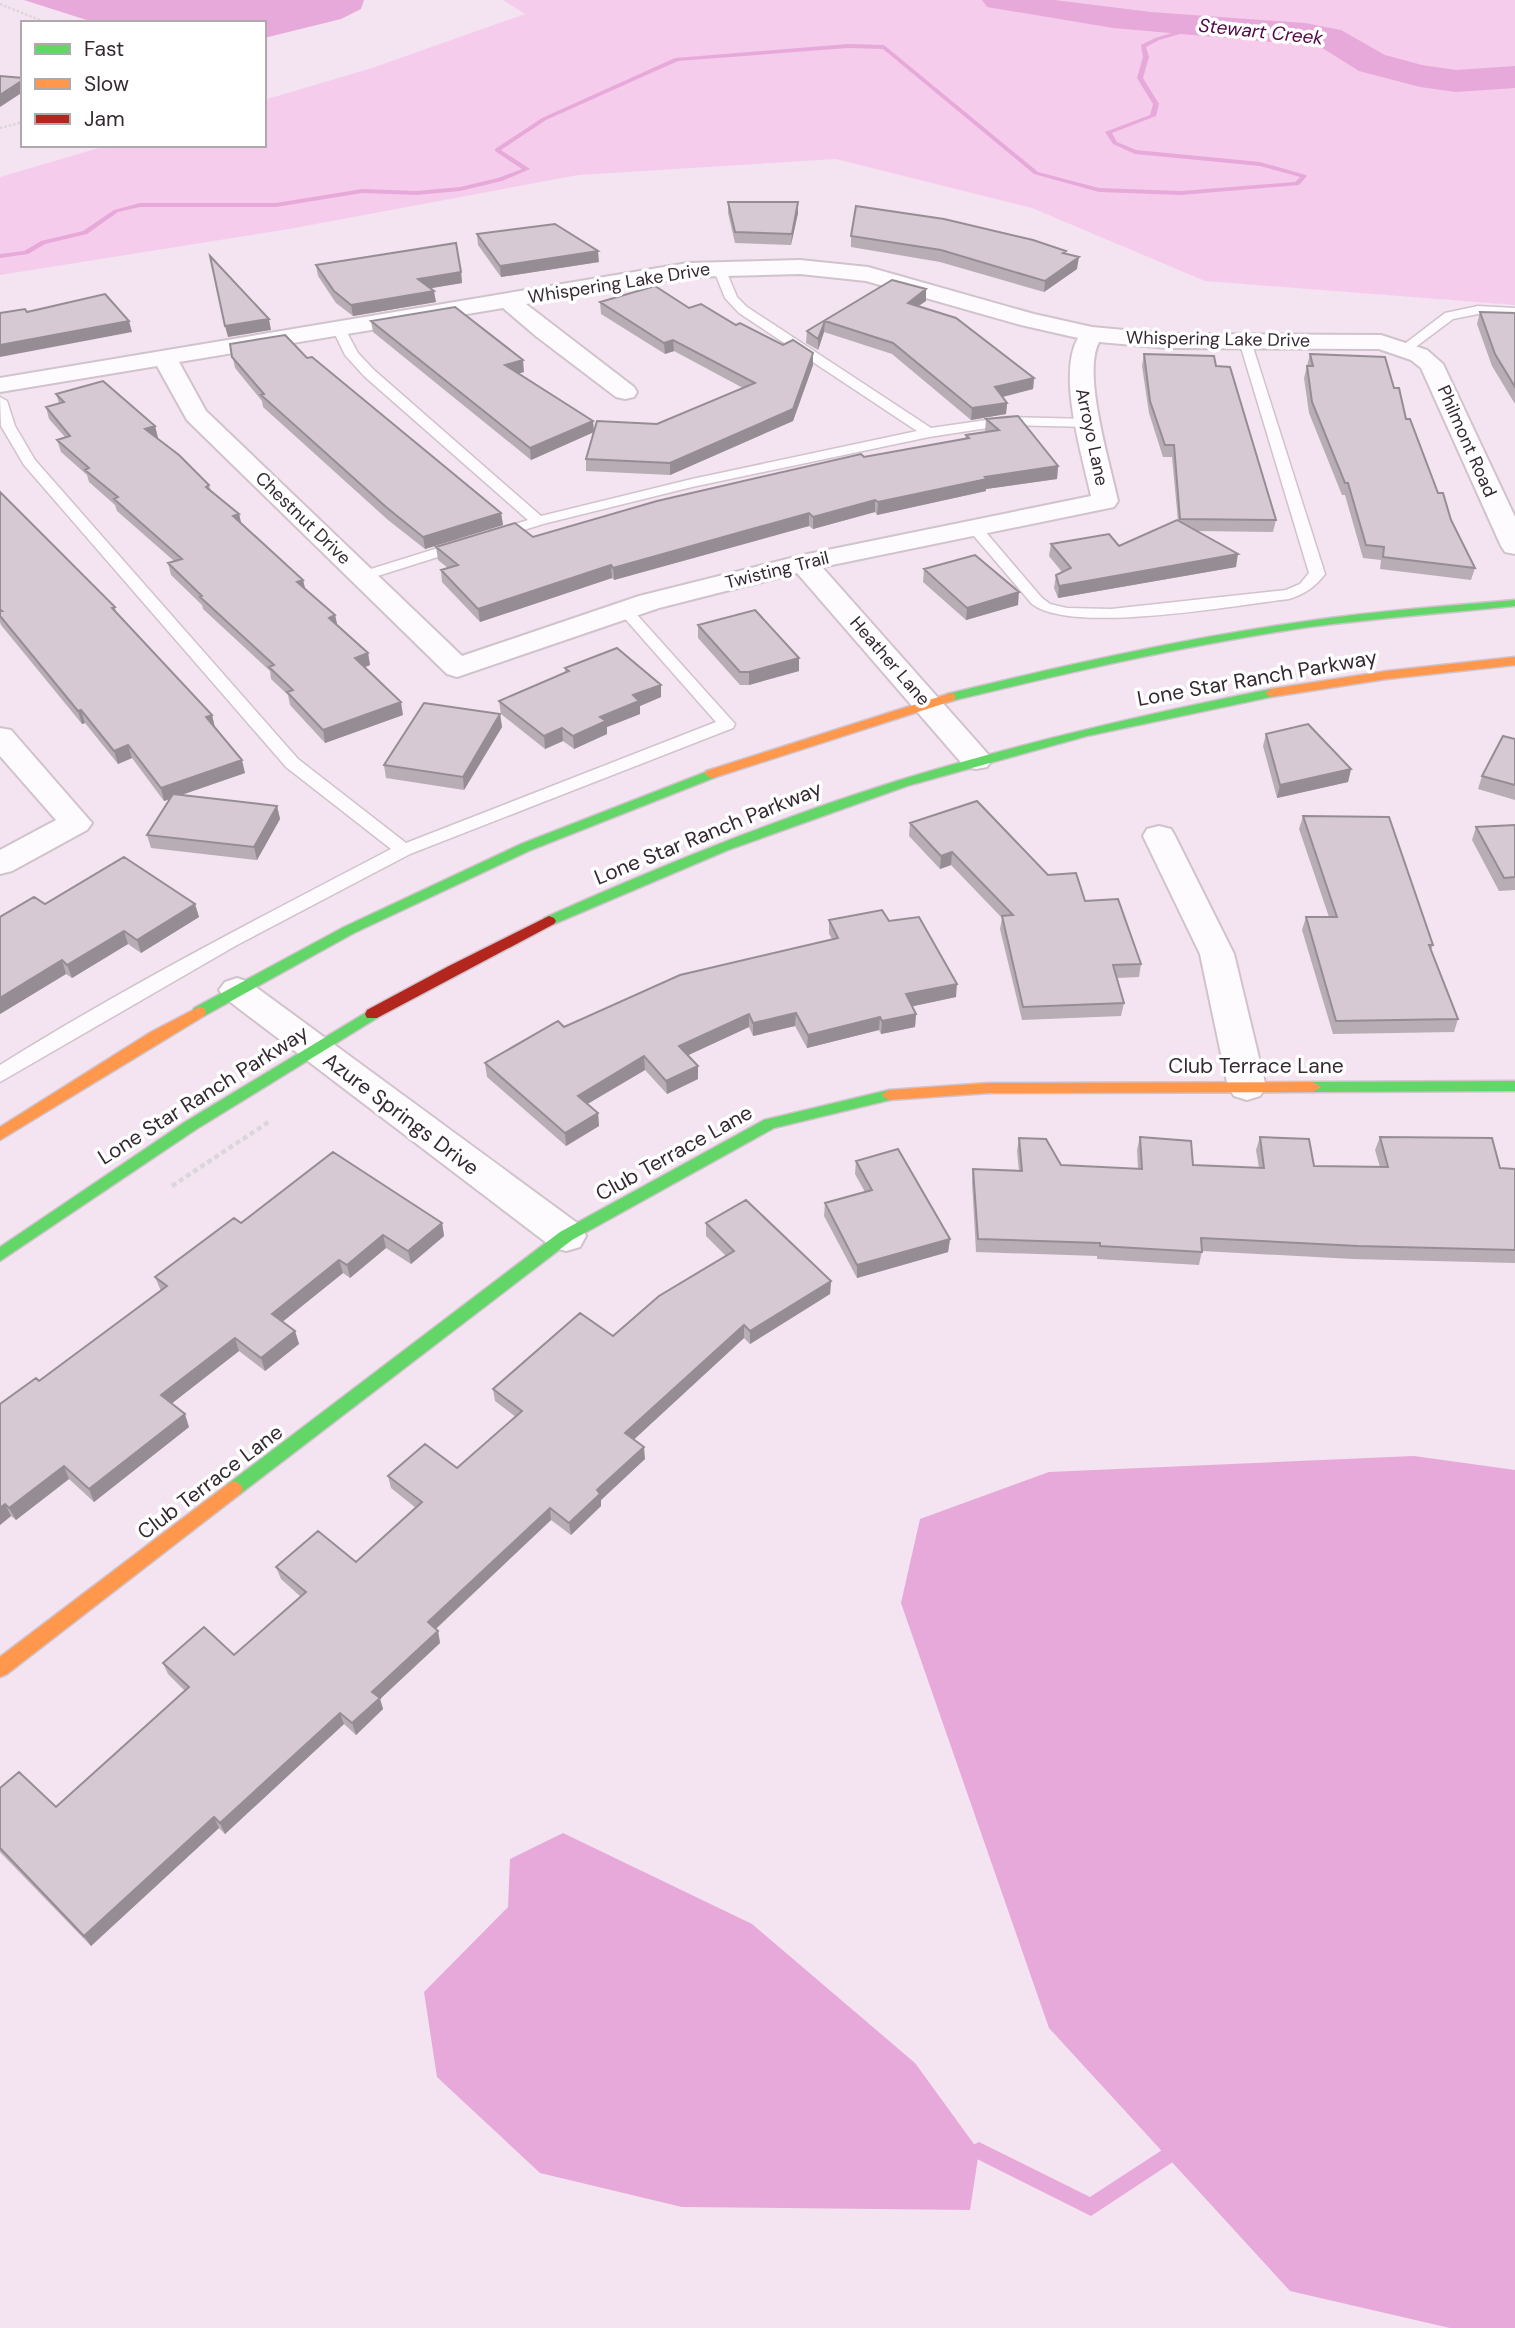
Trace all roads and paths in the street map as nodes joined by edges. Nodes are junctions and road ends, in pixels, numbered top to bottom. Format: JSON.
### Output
{"nodes":[{"id":1,"x":0,"y":4,"type":"edge"},
{"id":2,"x":42,"y":21,"type":"edge"},
{"id":3,"x":21,"y":123,"type":"edge"},
{"id":4,"x":0,"y":128,"type":"edge"},
{"id":5,"x":719,"y":268,"type":"junction"},
{"id":6,"x":508,"y":300,"type":"junction"},
{"id":7,"x":1515,"y":312,"type":"edge"},
{"id":8,"x":338,"y":328,"type":"junction"},
{"id":9,"x":1092,"y":334,"type":"junction"},
{"id":10,"x":1245,"y":341,"type":"junction"},
{"id":11,"x":1404,"y":349,"type":"junction"},
{"id":12,"x":164,"y":357,"type":"junction"},
{"id":13,"x":0,"y":385,"type":"edge"},
{"id":14,"x":625,"y":392,"type":"dead end"},
{"id":15,"x":0,"y":401,"type":"edge"},
{"id":16,"x":1089,"y":423,"type":"junction"},
{"id":17,"x":929,"y":433,"type":"junction"},
{"id":18,"x":1105,"y":501,"type":"joint"},
{"id":19,"x":538,"y":521,"type":"junction"},
{"id":20,"x":973,"y":526,"type":"junction"},
{"id":21,"x":1515,"y":546,"type":"edge"},
{"id":22,"x":803,"y":563,"type":"junction"},
{"id":23,"x":363,"y":576,"type":"junction"},
{"id":24,"x":1515,"y":603,"type":"edge"},
{"id":25,"x":625,"y":610,"type":"junction"},
{"id":26,"x":1515,"y":661,"type":"edge"},
{"id":27,"x":457,"y":668,"type":"joint"},
{"id":28,"x":926,"y":703,"type":"junction"},
{"id":29,"x":0,"y":737,"type":"edge"},
{"id":30,"x":976,"y":761,"type":"junction"},
{"id":31,"x":1159,"y":836,"type":"dead end"},
{"id":32,"x":404,"y":850,"type":"junction"},
{"id":33,"x":0,"y":864,"type":"edge"},
{"id":34,"x":237,"y":990,"type":"junction"},
{"id":35,"x":313,"y":1048,"type":"junction"},
{"id":36,"x":0,"y":1074,"type":"edge"},
{"id":37,"x":1515,"y":1086,"type":"edge"},
{"id":38,"x":1247,"y":1087,"type":"junction"},
{"id":39,"x":278,"y":1115,"type":"dead end"},
{"id":40,"x":0,"y":1134,"type":"edge"},
{"id":41,"x":169,"y":1188,"type":"dead end"},
{"id":42,"x":566,"y":1236,"type":"junction"},
{"id":43,"x":0,"y":1255,"type":"edge"},
{"id":44,"x":0,"y":1668,"type":"edge"}],
"edges":[{"from":1,"to":2,"type":"path"},
{"from":3,"to":4,"type":"path"},
{"from":5,"to":6,"type":"street","name":"Whispering Lake Drive"},
{"from":5,"to":9,"type":"street","name":"Whispering Lake Drive"},
{"from":5,"to":17,"type":"lane"},
{"from":6,"to":8,"type":"street","name":"Whispering Lake Drive"},
{"from":6,"to":14,"type":"street"},
{"from":7,"to":11,"type":"lane"},
{"from":8,"to":12,"type":"street","name":"Whispering Lake Drive"},
{"from":8,"to":19,"type":"lane"},
{"from":9,"to":10,"type":"street","name":"Whispering Lake Drive"},
{"from":9,"to":16,"type":"street","name":"Arroyo Lane"},
{"from":10,"to":11,"type":"street","name":"Whispering Lake Drive"},
{"from":10,"to":20,"type":"lane"},
{"from":11,"to":21,"type":"street","name":"Philmont Road"},
{"from":12,"to":13,"type":"street","name":"Whispering Lake Drive"},
{"from":12,"to":23,"type":"street","name":"Chestnut Drive"},
{"from":15,"to":32,"type":"lane"},
{"from":16,"to":17,"type":"lane"},
{"from":16,"to":18,"type":"street","name":"Arroyo Lane"},
{"from":17,"to":19,"type":"lane"},
{"from":18,"to":20,"type":"street","name":"Twisting Trail"},
{"from":19,"to":23,"type":"lane"},
{"from":20,"to":22,"type":"street","name":"Twisting Trail"},
{"from":22,"to":25,"type":"street","name":"Twisting Trail"},
{"from":22,"to":28,"type":"street","name":"Heather Lane"},
{"from":23,"to":27,"type":"street","name":"Chestnut Drive"},
{"from":24,"to":28,"type":"main road","name":"Lone Star Ranch Parkway"},
{"from":25,"to":27,"type":"street","name":"Twisting Trail"},
{"from":25,"to":32,"type":"lane"},
{"from":26,"to":30,"type":"main road","name":"Lone Star Ranch Parkway"},
{"from":28,"to":30,"type":"street","name":"Heather Lane"},
{"from":28,"to":34,"type":"main road","name":"Lone Star Ranch Parkway"},
{"from":29,"to":33,"type":"street"},
{"from":30,"to":35,"type":"main road","name":"Lone Star Ranch Parkway"},
{"from":31,"to":38,"type":"street"},
{"from":32,"to":36,"type":"lane"},
{"from":34,"to":35,"type":"street","name":"Azure Springs Drive"},
{"from":34,"to":40,"type":"main road","name":"Lone Star Ranch Parkway"},
{"from":35,"to":42,"type":"street","name":"Azure Springs Drive"},
{"from":35,"to":43,"type":"main road","name":"Lone Star Ranch Parkway"},
{"from":37,"to":38,"type":"main road","name":"Club Terrace Lane"},
{"from":38,"to":42,"type":"main road","name":"Club Terrace Lane"},
{"from":39,"to":41,"type":"path"},
{"from":42,"to":44,"type":"main road","name":"Club Terrace Lane"}]}
